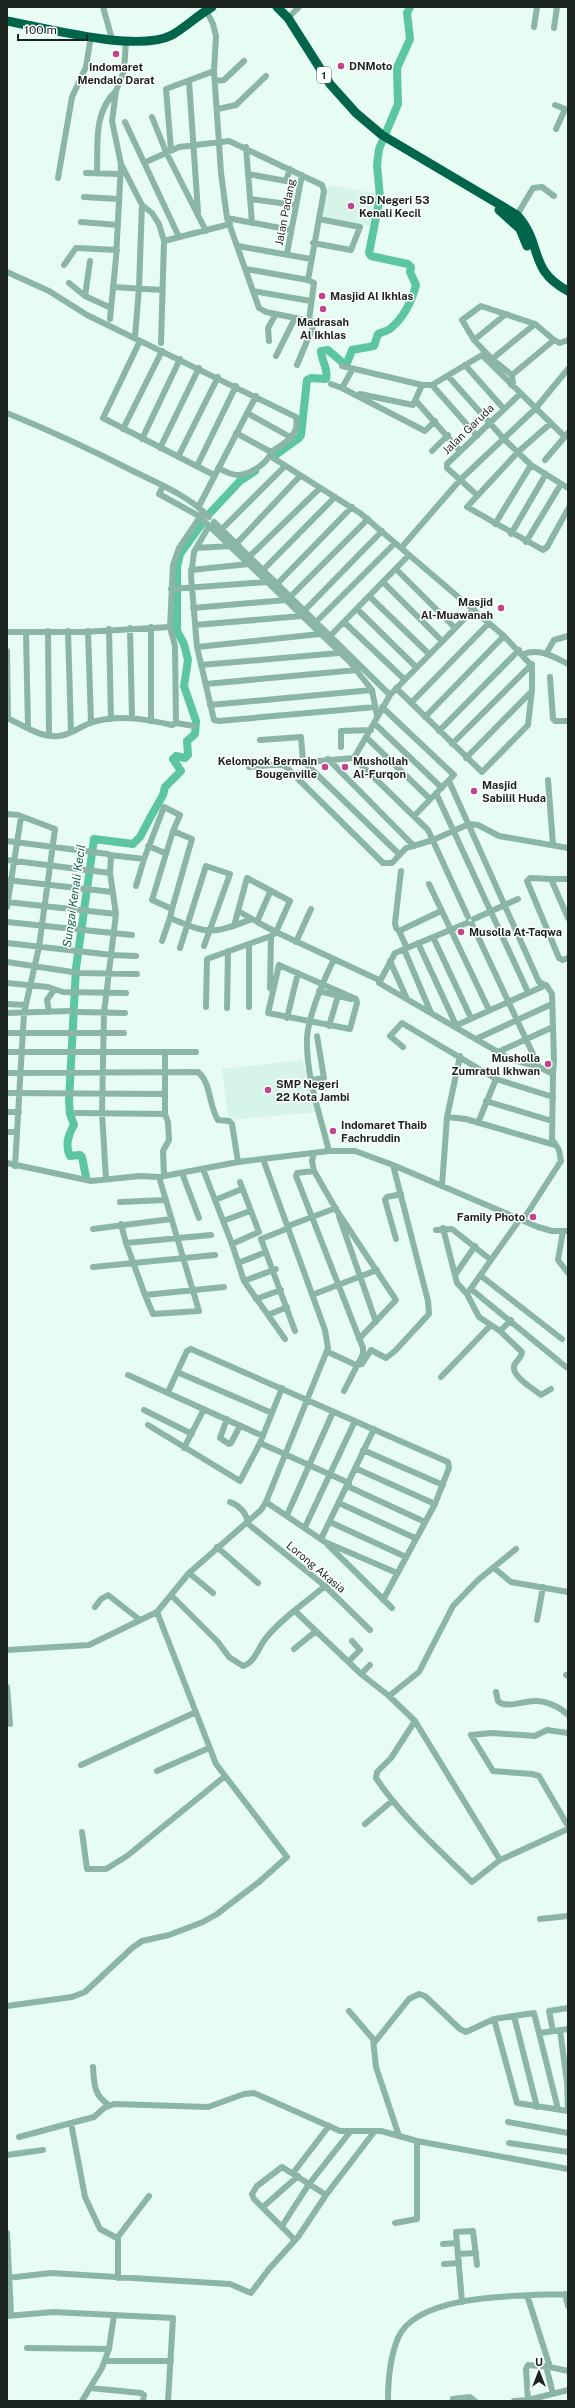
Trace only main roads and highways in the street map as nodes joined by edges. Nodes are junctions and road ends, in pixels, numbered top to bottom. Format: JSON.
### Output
{"nodes":[{"id":1,"x":277,"y":7,"type":"edge"},
{"id":2,"x":209,"y":9,"type":"edge"},
{"id":3,"x":7,"y":21,"type":"edge"},
{"id":4,"x":490,"y":201,"type":"junction"},
{"id":5,"x":568,"y":291,"type":"edge"},
{"id":6,"x":568,"y":298,"type":"edge"}],
"edges":[{"from":1,"to":4,"type":"highway","number":"1"},
{"from":2,"to":3,"type":"highway"},
{"from":4,"to":5,"type":"highway","number":"1"},
{"from":4,"to":6,"type":"highway","number":"1"}]}
